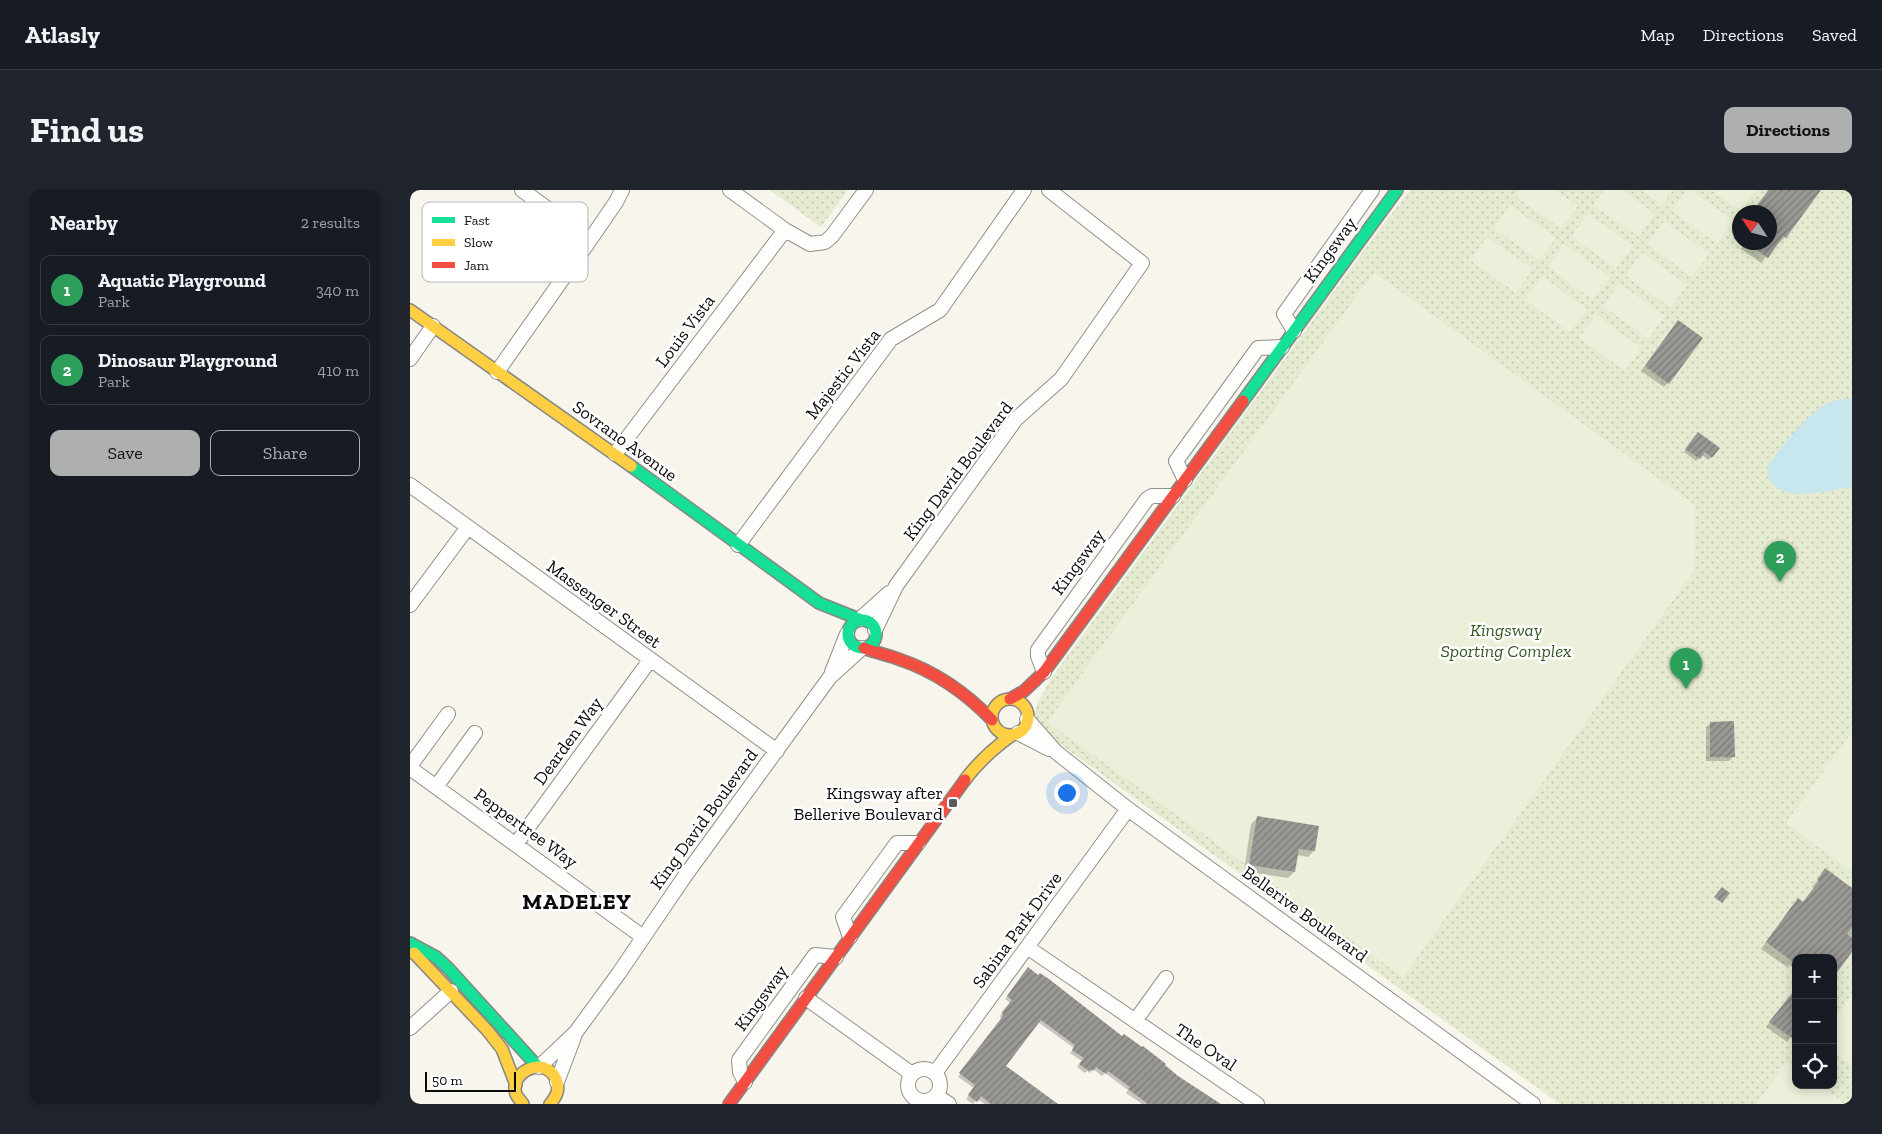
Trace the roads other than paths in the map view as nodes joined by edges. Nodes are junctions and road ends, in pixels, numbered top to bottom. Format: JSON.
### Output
{"nodes":[{"id":1,"x":522,"y":190,"type":"edge"},
{"id":2,"x":622,"y":190,"type":"edge"},
{"id":3,"x":730,"y":190,"type":"edge"},
{"id":4,"x":866,"y":190,"type":"edge"},
{"id":5,"x":1024,"y":190,"type":"edge"},
{"id":6,"x":1049,"y":190,"type":"edge"},
{"id":7,"x":1372,"y":190,"type":"edge"},
{"id":8,"x":1398,"y":190,"type":"edge"},
{"id":9,"x":538,"y":202,"type":"edge"},
{"id":10,"x":785,"y":230,"type":"junction"},
{"id":11,"x":590,"y":240,"type":"joint"},
{"id":12,"x":588,"y":243,"type":"edge"},
{"id":13,"x":560,"y":282,"type":"edge"},
{"id":14,"x":410,"y":310,"type":"edge"},
{"id":15,"x":434,"y":326,"type":"junction"},
{"id":16,"x":1294,"y":332,"type":"junction"},
{"id":17,"x":1282,"y":348,"type":"junction"},
{"id":18,"x":410,"y":359,"type":"edge"},
{"id":19,"x":497,"y":372,"type":"junction"},
{"id":20,"x":615,"y":454,"type":"junction"},
{"id":21,"x":1184,"y":480,"type":"junction"},
{"id":22,"x":410,"y":486,"type":"edge"},
{"id":23,"x":1173,"y":496,"type":"junction"},
{"id":24,"x":468,"y":527,"type":"junction"},
{"id":25,"x":738,"y":545,"type":"junction"},
{"id":26,"x":896,"y":586,"type":"junction"},
{"id":27,"x":819,"y":602,"type":"junction"},
{"id":28,"x":410,"y":605,"type":"edge"},
{"id":29,"x":859,"y":619,"type":"junction"},
{"id":30,"x":876,"y":631,"type":"junction"},
{"id":31,"x":847,"y":633,"type":"junction"},
{"id":32,"x":863,"y":648,"type":"junction"},
{"id":33,"x":900,"y":659,"type":"junction"},
{"id":34,"x":650,"y":660,"type":"junction"},
{"id":35,"x":1042,"y":674,"type":"junction"},
{"id":36,"x":830,"y":677,"type":"junction"},
{"id":37,"x":945,"y":680,"type":"junction"},
{"id":38,"x":978,"y":690,"type":"dead end"},
{"id":39,"x":1003,"y":699,"type":"junction"},
{"id":40,"x":448,"y":714,"type":"dead end"},
{"id":41,"x":1027,"y":717,"type":"junction"},
{"id":42,"x":990,"y":729,"type":"junction"},
{"id":43,"x":475,"y":733,"type":"dead end"},
{"id":44,"x":1015,"y":734,"type":"junction"},
{"id":45,"x":777,"y":751,"type":"junction"},
{"id":46,"x":1056,"y":752,"type":"junction"},
{"id":47,"x":410,"y":767,"type":"edge"},
{"id":48,"x":974,"y":768,"type":"junction"},
{"id":49,"x":436,"y":787,"type":"junction"},
{"id":50,"x":1128,"y":809,"type":"junction"},
{"id":51,"x":918,"y":843,"type":"joint"},
{"id":52,"x":516,"y":844,"type":"junction"},
{"id":53,"x":850,"y":936,"type":"joint"},
{"id":54,"x":643,"y":937,"type":"junction"},
{"id":55,"x":410,"y":943,"type":"edge"},
{"id":56,"x":1027,"y":947,"type":"junction"},
{"id":57,"x":410,"y":948,"type":"edge"},
{"id":58,"x":836,"y":956,"type":"junction"},
{"id":59,"x":1166,"y":978,"type":"dead end"},
{"id":60,"x":451,"y":991,"type":"junction"},
{"id":61,"x":806,"y":998,"type":"junction"},
{"id":62,"x":1135,"y":1021,"type":"junction"},
{"id":63,"x":410,"y":1028,"type":"edge"},
{"id":64,"x":576,"y":1032,"type":"junction"},
{"id":65,"x":538,"y":1067,"type":"junction"},
{"id":66,"x":935,"y":1073,"type":"junction"},
{"id":67,"x":912,"y":1074,"type":"junction"},
{"id":68,"x":557,"y":1082,"type":"junction"},
{"id":69,"x":745,"y":1082,"type":"junction"},
{"id":70,"x":517,"y":1096,"type":"edge"},
{"id":71,"x":937,"y":1096,"type":"junction"},
{"id":72,"x":556,"y":1102,"type":"edge"},
{"id":73,"x":914,"y":1102,"type":"edge"},
{"id":74,"x":729,"y":1104,"type":"edge"},
{"id":75,"x":949,"y":1104,"type":"edge"},
{"id":76,"x":1257,"y":1104,"type":"edge"},
{"id":77,"x":1533,"y":1104,"type":"edge"}],
"edges":[{"from":1,"to":9,"type":"street"},
{"from":2,"to":11,"type":"street"},
{"from":3,"to":10,"type":"street"},
{"from":4,"to":10,"type":"street"},
{"from":5,"to":25,"type":"street","name":"Majestic Vista"},
{"from":6,"to":26,"type":"street","name":"King David Boulevard"},
{"from":7,"to":16,"type":"street","name":"Kingsway"},
{"from":8,"to":16,"type":"street","name":"Kingsway"},
{"from":10,"to":20,"type":"street","name":"Louis Vista"},
{"from":11,"to":12,"type":"street"},
{"from":13,"to":19,"type":"street"},
{"from":14,"to":15,"type":"street","name":"Sovrano Avenue"},
{"from":15,"to":18,"type":"street"},
{"from":15,"to":19,"type":"street","name":"Sovrano Avenue"},
{"from":16,"to":17,"type":"street","name":"Kingsway"},
{"from":17,"to":21,"type":"street","name":"Kingsway"},
{"from":17,"to":21,"type":"street"},
{"from":19,"to":20,"type":"street","name":"Sovrano Avenue"},
{"from":20,"to":25,"type":"street","name":"Sovrano Avenue"},
{"from":21,"to":23,"type":"street","name":"Kingsway"},
{"from":22,"to":24,"type":"street","name":"Massenger Street"},
{"from":23,"to":35,"type":"street","name":"Kingsway"},
{"from":23,"to":35,"type":"street","name":"Kingsway"},
{"from":24,"to":28,"type":"street"},
{"from":24,"to":34,"type":"street","name":"Massenger Street"},
{"from":25,"to":27,"type":"street","name":"Sovrano Avenue"},
{"from":26,"to":29,"type":"street","name":"King David Boulevard"},
{"from":26,"to":30,"type":"street","name":"King David Boulevard"},
{"from":27,"to":29,"type":"street","name":"Sovrano Avenue"},
{"from":27,"to":31,"type":"street","name":"Sovrano Avenue"},
{"from":29,"to":30,"type":"street"},
{"from":29,"to":31,"type":"street"},
{"from":30,"to":32,"type":"street"},
{"from":30,"to":33,"type":"street"},
{"from":31,"to":32,"type":"street"},
{"from":31,"to":36,"type":"street","name":"King David Boulevard"},
{"from":32,"to":33,"type":"street"},
{"from":32,"to":36,"type":"street","name":"King David Boulevard"},
{"from":33,"to":37,"type":"street"},
{"from":34,"to":45,"type":"street","name":"Massenger Street"},
{"from":34,"to":52,"type":"street","name":"Dearden Way"},
{"from":35,"to":39,"type":"street","name":"Kingsway"},
{"from":35,"to":41,"type":"street","name":"Kingsway"},
{"from":36,"to":45,"type":"street","name":"King David Boulevard"},
{"from":37,"to":38,"type":"street"},
{"from":37,"to":42,"type":"street"},
{"from":39,"to":41,"type":"street"},
{"from":39,"to":42,"type":"street","name":"Kingsway"},
{"from":40,"to":47,"type":"street"},
{"from":41,"to":44,"type":"street","name":"Kingsway"},
{"from":41,"to":46,"type":"street","name":"Bellerive Boulevard"},
{"from":42,"to":44,"type":"street"},
{"from":42,"to":48,"type":"street","name":"Kingsway"},
{"from":43,"to":49,"type":"street"},
{"from":44,"to":46,"type":"street","name":"Bellerive Boulevard"},
{"from":44,"to":48,"type":"street","name":"Kingsway"},
{"from":45,"to":54,"type":"street","name":"King David Boulevard"},
{"from":46,"to":50,"type":"street","name":"Bellerive Boulevard"},
{"from":47,"to":49,"type":"street","name":"Peppertree Way"},
{"from":48,"to":51,"type":"street","name":"Kingsway"},
{"from":49,"to":52,"type":"street","name":"Peppertree Way"},
{"from":50,"to":56,"type":"street","name":"Sabina Park Drive"},
{"from":50,"to":77,"type":"street","name":"Bellerive Boulevard"},
{"from":51,"to":53,"type":"street","name":"Kingsway"},
{"from":52,"to":54,"type":"street","name":"Peppertree Way"},
{"from":53,"to":58,"type":"street","name":"Kingsway"},
{"from":54,"to":64,"type":"street","name":"King David Boulevard"},
{"from":55,"to":65,"type":"street"},
{"from":56,"to":62,"type":"street","name":"The Oval"},
{"from":56,"to":66,"type":"street","name":"Sabina Park Drive"},
{"from":57,"to":60,"type":"street"},
{"from":58,"to":61,"type":"street","name":"Kingsway"},
{"from":58,"to":69,"type":"street","name":"Kingsway"},
{"from":59,"to":62,"type":"street"},
{"from":60,"to":63,"type":"street"},
{"from":60,"to":70,"type":"street"},
{"from":61,"to":67,"type":"street"},
{"from":61,"to":69,"type":"street","name":"Kingsway"},
{"from":62,"to":76,"type":"street","name":"The Oval"},
{"from":64,"to":65,"type":"street","name":"King David Boulevard"},
{"from":64,"to":68,"type":"street","name":"King David Boulevard"},
{"from":65,"to":68,"type":"street"},
{"from":65,"to":70,"type":"street"},
{"from":66,"to":67,"type":"street"},
{"from":66,"to":71,"type":"street"},
{"from":67,"to":73,"type":"street"},
{"from":68,"to":72,"type":"street"},
{"from":69,"to":74,"type":"street","name":"Kingsway"},
{"from":71,"to":73,"type":"street"},
{"from":71,"to":75,"type":"street"}]}
